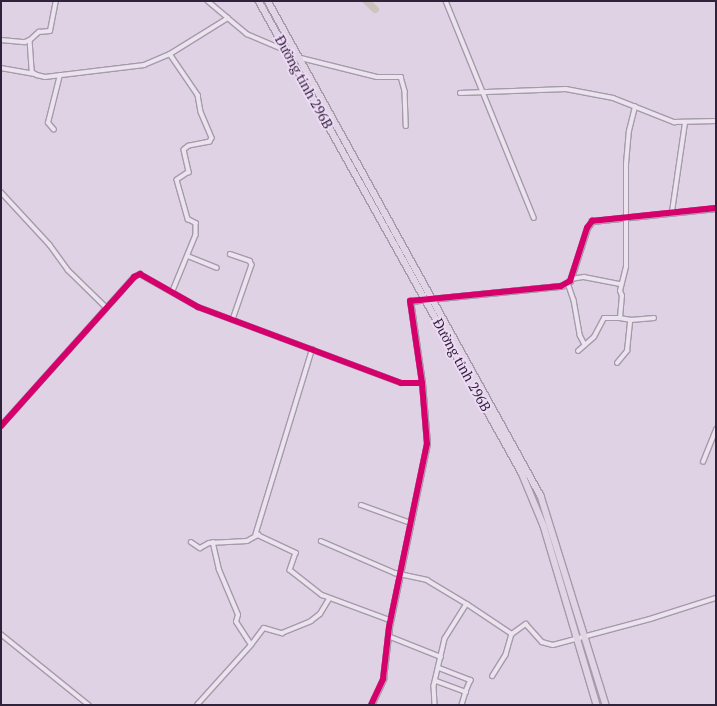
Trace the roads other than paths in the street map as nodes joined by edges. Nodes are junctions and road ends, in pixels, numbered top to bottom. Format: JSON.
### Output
{"nodes":[{"id":1,"x":56,"y":1,"type":"edge"},
{"id":2,"x":208,"y":1,"type":"edge"},
{"id":3,"x":259,"y":1,"type":"edge"},
{"id":4,"x":268,"y":1,"type":"edge"},
{"id":5,"x":446,"y":1,"type":"edge"},
{"id":6,"x":228,"y":18,"type":"junction"},
{"id":7,"x":1,"y":40,"type":"edge"},
{"id":8,"x":30,"y":40,"type":"junction"},
{"id":9,"x":287,"y":51,"type":"junction"},
{"id":10,"x":170,"y":54,"type":"junction"},
{"id":11,"x":301,"y":58,"type":"junction"},
{"id":12,"x":1,"y":68,"type":"edge"},
{"id":13,"x":34,"y":74,"type":"junction"},
{"id":14,"x":60,"y":75,"type":"junction"},
{"id":15,"x":483,"y":91,"type":"junction"},
{"id":16,"x":460,"y":93,"type":"dead end"},
{"id":17,"x":635,"y":108,"type":"junction"},
{"id":18,"x":716,"y":121,"type":"edge"},
{"id":19,"x":685,"y":123,"type":"junction"},
{"id":20,"x":406,"y":126,"type":"dead end"},
{"id":21,"x":54,"y":130,"type":"dead end"},
{"id":22,"x":1,"y":192,"type":"edge"},
{"id":23,"x":716,"y":208,"type":"edge"},
{"id":24,"x":672,"y":212,"type":"junction"},
{"id":25,"x":624,"y":217,"type":"junction"},
{"id":26,"x":534,"y":218,"type":"dead end"},
{"id":27,"x":230,"y":254,"type":"dead end"},
{"id":28,"x":188,"y":256,"type":"junction"},
{"id":29,"x":217,"y":268,"type":"dead end"},
{"id":30,"x":571,"y":279,"type":"junction"},
{"id":31,"x":568,"y":283,"type":"junction"},
{"id":32,"x":621,"y":284,"type":"junction"},
{"id":33,"x":173,"y":291,"type":"junction"},
{"id":34,"x":426,"y":300,"type":"junction"},
{"id":35,"x":434,"y":300,"type":"junction"},
{"id":36,"x":106,"y":308,"type":"junction"},
{"id":37,"x":620,"y":318,"type":"junction"},
{"id":38,"x":654,"y":318,"type":"dead end"},
{"id":39,"x":233,"y":320,"type":"junction"},
{"id":40,"x":630,"y":320,"type":"junction"},
{"id":41,"x":585,"y":345,"type":"junction"},
{"id":42,"x":312,"y":349,"type":"junction"},
{"id":43,"x":578,"y":351,"type":"dead end"},
{"id":44,"x":618,"y":363,"type":"dead end"},
{"id":45,"x":422,"y":383,"type":"junction"},
{"id":46,"x":1,"y":426,"type":"edge"},
{"id":47,"x":716,"y":430,"type":"edge"},
{"id":48,"x":703,"y":462,"type":"dead end"},
{"id":49,"x":361,"y":505,"type":"dead end"},
{"id":50,"x":411,"y":523,"type":"junction"},
{"id":51,"x":255,"y":536,"type":"junction"},
{"id":52,"x":321,"y":541,"type":"dead end"},
{"id":53,"x":191,"y":542,"type":"dead end"},
{"id":54,"x":214,"y":543,"type":"junction"},
{"id":55,"x":401,"y":575,"type":"junction"},
{"id":56,"x":716,"y":598,"type":"edge"},
{"id":57,"x":329,"y":599,"type":"junction"},
{"id":58,"x":467,"y":604,"type":"junction"},
{"id":59,"x":390,"y":620,"type":"junction"},
{"id":60,"x":1,"y":634,"type":"edge"},
{"id":61,"x":512,"y":634,"type":"junction"},
{"id":62,"x":388,"y":636,"type":"junction"},
{"id":63,"x":586,"y":636,"type":"junction"},
{"id":64,"x":577,"y":638,"type":"junction"},
{"id":65,"x":250,"y":645,"type":"junction"},
{"id":66,"x":441,"y":657,"type":"junction"},
{"id":67,"x":439,"y":668,"type":"junction"},
{"id":68,"x":493,"y":676,"type":"dead end"},
{"id":69,"x":436,"y":681,"type":"junction"},
{"id":70,"x":466,"y":692,"type":"junction"},
{"id":71,"x":89,"y":705,"type":"edge"},
{"id":72,"x":197,"y":705,"type":"edge"},
{"id":73,"x":371,"y":705,"type":"edge"},
{"id":74,"x":435,"y":705,"type":"edge"},
{"id":75,"x":462,"y":705,"type":"edge"},
{"id":76,"x":598,"y":705,"type":"edge"},
{"id":77,"x":606,"y":705,"type":"edge"}],
"edges":[{"from":1,"to":8,"type":"street"},
{"from":2,"to":6,"type":"street"},
{"from":3,"to":9,"type":"main road","name":"Đường tỉnh 296B"},
{"from":4,"to":11,"type":"main road","name":"Đường tỉnh 296B"},
{"from":5,"to":15,"type":"street"},
{"from":6,"to":9,"type":"street"},
{"from":6,"to":10,"type":"street"},
{"from":7,"to":8,"type":"street"},
{"from":8,"to":13,"type":"street"},
{"from":9,"to":34,"type":"main road","name":"Đường tỉnh 296B"},
{"from":10,"to":14,"type":"street"},
{"from":10,"to":28,"type":"street"},
{"from":11,"to":20,"type":"street"},
{"from":11,"to":35,"type":"main road","name":"Đường tỉnh 296B"},
{"from":12,"to":13,"type":"street"},
{"from":13,"to":14,"type":"street"},
{"from":14,"to":21,"type":"street"},
{"from":15,"to":16,"type":"street"},
{"from":15,"to":17,"type":"street"},
{"from":15,"to":26,"type":"street"},
{"from":17,"to":19,"type":"street"},
{"from":17,"to":25,"type":"street"},
{"from":18,"to":19,"type":"street"},
{"from":19,"to":24,"type":"street"},
{"from":22,"to":36,"type":"street"},
{"from":23,"to":24,"type":"street"},
{"from":24,"to":25,"type":"street"},
{"from":25,"to":30,"type":"street"},
{"from":25,"to":32,"type":"street"},
{"from":27,"to":39,"type":"street"},
{"from":28,"to":29,"type":"street"},
{"from":28,"to":33,"type":"street"},
{"from":30,"to":31,"type":"street"},
{"from":30,"to":32,"type":"street"},
{"from":31,"to":35,"type":"street"},
{"from":31,"to":41,"type":"street"},
{"from":32,"to":37,"type":"street"},
{"from":33,"to":36,"type":"street"},
{"from":33,"to":39,"type":"street"},
{"from":34,"to":35,"type":"street"},
{"from":34,"to":45,"type":"street"},
{"from":34,"to":64,"type":"main road","name":"Đường tỉnh 296B"},
{"from":35,"to":63,"type":"main road","name":"Đường tỉnh 296B"},
{"from":36,"to":46,"type":"street"},
{"from":37,"to":40,"type":"street"},
{"from":37,"to":41,"type":"street"},
{"from":38,"to":40,"type":"street"},
{"from":39,"to":42,"type":"street"},
{"from":40,"to":44,"type":"street"},
{"from":41,"to":43,"type":"street"},
{"from":42,"to":45,"type":"street"},
{"from":42,"to":51,"type":"street"},
{"from":45,"to":50,"type":"street"},
{"from":47,"to":48,"type":"street"},
{"from":49,"to":50,"type":"street"},
{"from":50,"to":55,"type":"street"},
{"from":51,"to":54,"type":"street"},
{"from":51,"to":57,"type":"street"},
{"from":52,"to":55,"type":"street"},
{"from":53,"to":54,"type":"street"},
{"from":54,"to":65,"type":"street"},
{"from":55,"to":58,"type":"street"},
{"from":55,"to":59,"type":"street"},
{"from":56,"to":63,"type":"street"},
{"from":57,"to":59,"type":"street"},
{"from":57,"to":65,"type":"street"},
{"from":58,"to":61,"type":"street"},
{"from":58,"to":66,"type":"street"},
{"from":59,"to":62,"type":"street"},
{"from":60,"to":71,"type":"street"},
{"from":61,"to":64,"type":"street"},
{"from":61,"to":68,"type":"street"},
{"from":62,"to":66,"type":"street"},
{"from":62,"to":73,"type":"street"},
{"from":63,"to":64,"type":"street"},
{"from":63,"to":77,"type":"main road","name":"Đường tỉnh 296B"},
{"from":64,"to":76,"type":"main road","name":"Đường tỉnh 296B"},
{"from":65,"to":72,"type":"street"},
{"from":66,"to":67,"type":"street"},
{"from":67,"to":69,"type":"street"},
{"from":67,"to":70,"type":"street"},
{"from":69,"to":70,"type":"street"},
{"from":69,"to":74,"type":"street"},
{"from":70,"to":75,"type":"street"}]}
